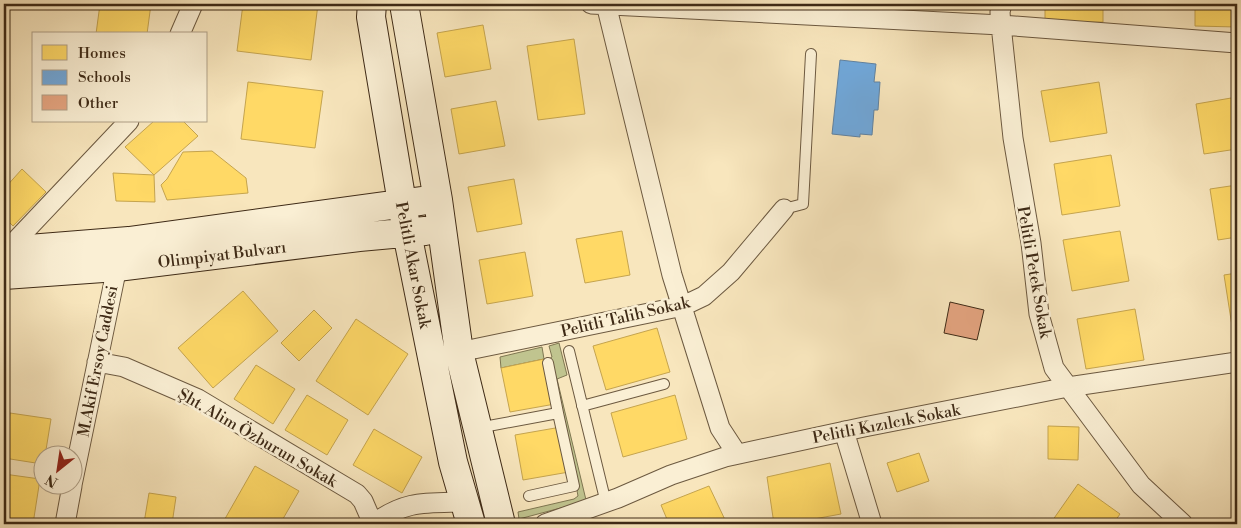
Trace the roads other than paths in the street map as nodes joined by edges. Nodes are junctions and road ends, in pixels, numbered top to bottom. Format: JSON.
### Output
{"nodes":[{"id":1,"x":193,"y":4,"type":"edge"},
{"id":2,"x":372,"y":4,"type":"edge"},
{"id":3,"x":404,"y":4,"type":"edge"},
{"id":4,"x":598,"y":4,"type":"edge"},
{"id":5,"x":1002,"y":4,"type":"edge"},
{"id":6,"x":1001,"y":25,"type":"junction"},
{"id":7,"x":181,"y":32,"type":"edge"},
{"id":8,"x":1237,"y":43,"type":"edge"},
{"id":9,"x":811,"y":54,"type":"dead end"},
{"id":10,"x":128,"y":122,"type":"edge"},
{"id":11,"x":438,"y":200,"type":"junction"},
{"id":12,"x":403,"y":204,"type":"junction"},
{"id":13,"x":784,"y":209,"type":"joint"},
{"id":14,"x":441,"y":229,"type":"junction"},
{"id":15,"x":407,"y":234,"type":"junction"},
{"id":16,"x":5,"y":259,"type":"edge"},
{"id":17,"x":116,"y":267,"type":"junction"},
{"id":18,"x":683,"y":306,"type":"junction"},
{"id":19,"x":569,"y":351,"type":"dead end"},
{"id":20,"x":459,"y":352,"type":"junction"},
{"id":21,"x":97,"y":362,"type":"junction"},
{"id":22,"x":1237,"y":362,"type":"edge"},
{"id":23,"x":548,"y":363,"type":"dead end"},
{"id":24,"x":664,"y":384,"type":"dead end"},
{"id":25,"x":1068,"y":387,"type":"junction"},
{"id":26,"x":582,"y":406,"type":"junction"},
{"id":27,"x":558,"y":413,"type":"junction"},
{"id":28,"x":477,"y":428,"type":"junction"},
{"id":29,"x":844,"y":431,"type":"junction"},
{"id":30,"x":80,"y":446,"type":"edge"},
{"id":31,"x":737,"y":454,"type":"junction"},
{"id":32,"x":70,"y":496,"type":"edge"},
{"id":33,"x":529,"y":496,"type":"dead end"},
{"id":34,"x":606,"y":503,"type":"junction"},
{"id":35,"x":467,"y":513,"type":"edge"},
{"id":36,"x":65,"y":524,"type":"edge"},
{"id":37,"x":373,"y":524,"type":"edge"},
{"id":38,"x":501,"y":524,"type":"edge"},
{"id":39,"x":545,"y":524,"type":"edge"},
{"id":40,"x":872,"y":524,"type":"edge"},
{"id":41,"x":1183,"y":524,"type":"edge"}],
"edges":[{"from":1,"to":7,"type":"street"},
{"from":2,"to":12,"type":"main road","name":"Pelitli Akar Sokak"},
{"from":3,"to":11,"type":"main road","name":"Pelitli Akar Sokak"},
{"from":4,"to":6,"type":"street"},
{"from":4,"to":18,"type":"street"},
{"from":5,"to":6,"type":"street","name":"Pelitli Petek Sokak"},
{"from":6,"to":8,"type":"street"},
{"from":6,"to":25,"type":"street","name":"Pelitli Petek Sokak"},
{"from":9,"to":13,"type":"lane"},
{"from":10,"to":16,"type":"street"},
{"from":11,"to":12,"type":"main road","name":"Olimpiyat Bulvarı"},
{"from":11,"to":14,"type":"main road","name":"Pelitli Akar Sokak"},
{"from":12,"to":15,"type":"main road","name":"Pelitli Akar Sokak"},
{"from":12,"to":16,"type":"main road","name":"Olimpiyat Bulvarı"},
{"from":13,"to":18,"type":"street","name":"Pelitli Talih Sokak"},
{"from":14,"to":15,"type":"main road","name":"Olimpiyat Bulvarı"},
{"from":14,"to":20,"type":"main road","name":"Pelitli Akar Sokak"},
{"from":15,"to":17,"type":"main road","name":"Olimpiyat Bulvarı"},
{"from":15,"to":35,"type":"main road","name":"Pelitli Akar Sokak"},
{"from":16,"to":17,"type":"main road","name":"Olimpiyat Bulvarı"},
{"from":17,"to":21,"type":"street","name":"M.Akif Ersoy Caddesi"},
{"from":18,"to":20,"type":"street","name":"Pelitli Talih Sokak"},
{"from":18,"to":31,"type":"street"},
{"from":19,"to":26,"type":"lane"},
{"from":20,"to":28,"type":"main road","name":"Pelitli Akar Sokak"},
{"from":21,"to":30,"type":"street","name":"M.Akif Ersoy Caddesi"},
{"from":21,"to":37,"type":"street","name":"Şht. Alim Özburun Sokak"},
{"from":22,"to":25,"type":"street","name":"Pelitli Kızılcık Sokak"},
{"from":23,"to":27,"type":"lane"},
{"from":24,"to":26,"type":"lane"},
{"from":25,"to":29,"type":"street","name":"Pelitli Kızılcık Sokak"},
{"from":25,"to":41,"type":"street","name":"Pelitli Petek Sokak"},
{"from":26,"to":34,"type":"lane"},
{"from":27,"to":28,"type":"lane"},
{"from":27,"to":33,"type":"lane"},
{"from":28,"to":38,"type":"main road","name":"Pelitli Akar Sokak"},
{"from":29,"to":31,"type":"street","name":"Pelitli Kızılcık Sokak"},
{"from":29,"to":40,"type":"street"},
{"from":31,"to":34,"type":"street","name":"Pelitli Kızılcık Sokak"},
{"from":32,"to":36,"type":"street","name":"M.Akif Ersoy Caddesi"},
{"from":34,"to":39,"type":"street","name":"Pelitli Kızılcık Sokak"},
{"from":35,"to":37,"type":"street"}]}
